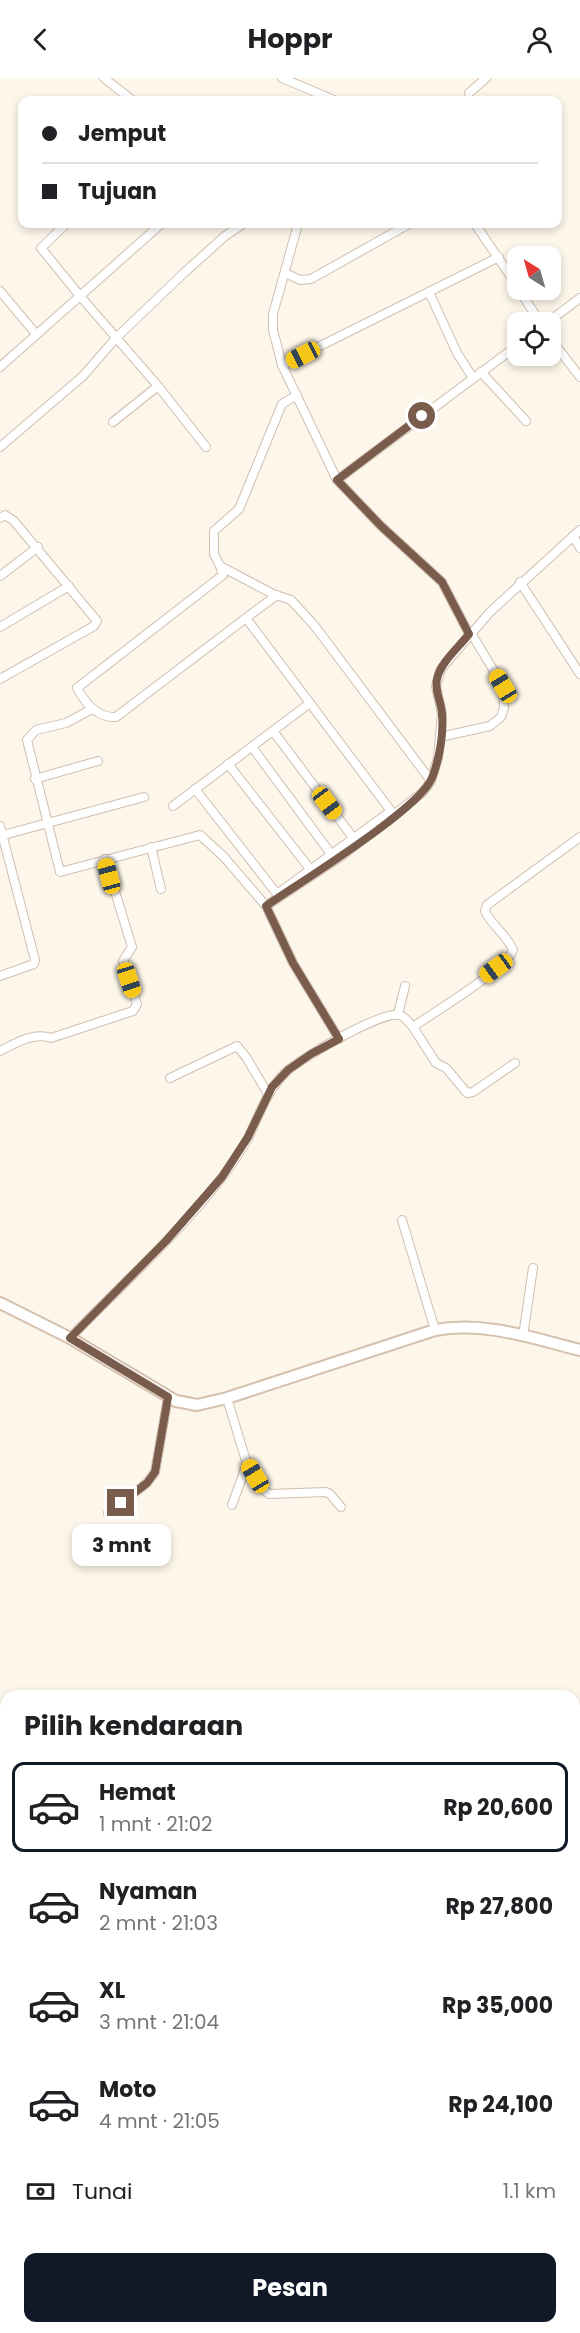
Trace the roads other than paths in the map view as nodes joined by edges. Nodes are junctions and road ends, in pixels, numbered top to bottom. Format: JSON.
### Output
{"nodes":[{"id":1,"x":104,"y":78,"type":"edge"},
{"id":2,"x":282,"y":78,"type":"edge"},
{"id":3,"x":486,"y":78,"type":"edge"},
{"id":4,"x":469,"y":93,"type":"dead end"},
{"id":5,"x":127,"y":96,"type":"edge"},
{"id":6,"x":325,"y":96,"type":"edge"},
{"id":7,"x":62,"y":228,"type":"edge"},
{"id":8,"x":156,"y":228,"type":"edge"},
{"id":9,"x":237,"y":228,"type":"edge"},
{"id":10,"x":297,"y":228,"type":"edge"},
{"id":11,"x":402,"y":228,"type":"edge"},
{"id":12,"x":478,"y":228,"type":"edge"},
{"id":13,"x":499,"y":257,"type":"junction"},
{"id":14,"x":507,"y":270,"type":"edge"},
{"id":15,"x":285,"y":273,"type":"junction"},
{"id":16,"x":0,"y":291,"type":"edge"},
{"id":17,"x":429,"y":292,"type":"junction"},
{"id":18,"x":80,"y":296,"type":"junction"},
{"id":19,"x":580,"y":298,"type":"edge"},
{"id":20,"x":561,"y":312,"type":"edge"},
{"id":21,"x":36,"y":334,"type":"junction"},
{"id":22,"x":116,"y":338,"type":"junction"},
{"id":23,"x":561,"y":352,"type":"edge"},
{"id":24,"x":507,"y":353,"type":"edge"},
{"id":25,"x":282,"y":365,"type":"junction"},
{"id":26,"x":0,"y":367,"type":"edge"},
{"id":27,"x":481,"y":372,"type":"junction"},
{"id":28,"x":580,"y":377,"type":"edge"},
{"id":29,"x":473,"y":378,"type":"junction"},
{"id":30,"x":158,"y":386,"type":"junction"},
{"id":31,"x":297,"y":395,"type":"junction"},
{"id":32,"x":526,"y":421,"type":"dead end"},
{"id":33,"x":113,"y":422,"type":"dead end"},
{"id":34,"x":0,"y":447,"type":"edge"},
{"id":35,"x":206,"y":447,"type":"dead end"},
{"id":36,"x":337,"y":480,"type":"junction"},
{"id":37,"x":0,"y":518,"type":"edge"},
{"id":38,"x":580,"y":530,"type":"edge"},
{"id":39,"x":573,"y":536,"type":"junction"},
{"id":40,"x":38,"y":547,"type":"junction"},
{"id":41,"x":580,"y":548,"type":"edge"},
{"id":42,"x":220,"y":566,"type":"junction"},
{"id":43,"x":0,"y":576,"type":"edge"},
{"id":44,"x":520,"y":582,"type":"junction"},
{"id":45,"x":69,"y":586,"type":"junction"},
{"id":46,"x":277,"y":595,"type":"junction"},
{"id":47,"x":246,"y":618,"type":"junction"},
{"id":48,"x":0,"y":627,"type":"edge"},
{"id":49,"x":470,"y":634,"type":"junction"},
{"id":50,"x":580,"y":674,"type":"edge"},
{"id":51,"x":0,"y":679,"type":"edge"},
{"id":52,"x":310,"y":703,"type":"junction"},
{"id":53,"x":92,"y":709,"type":"junction"},
{"id":54,"x":273,"y":731,"type":"junction"},
{"id":55,"x":440,"y":737,"type":"junction"},
{"id":56,"x":252,"y":747,"type":"junction"},
{"id":57,"x":98,"y":761,"type":"dead end"},
{"id":58,"x":228,"y":764,"type":"junction"},
{"id":59,"x":35,"y":779,"type":"junction"},
{"id":60,"x":431,"y":781,"type":"junction"},
{"id":61,"x":195,"y":789,"type":"junction"},
{"id":62,"x":144,"y":797,"type":"dead end"},
{"id":63,"x":173,"y":806,"type":"dead end"},
{"id":64,"x":393,"y":814,"type":"junction"},
{"id":65,"x":47,"y":824,"type":"junction"},
{"id":66,"x":0,"y":826,"type":"edge"},
{"id":67,"x":1,"y":836,"type":"edge"},
{"id":68,"x":580,"y":837,"type":"edge"},
{"id":69,"x":354,"y":839,"type":"junction"},
{"id":70,"x":151,"y":848,"type":"junction"},
{"id":71,"x":331,"y":854,"type":"junction"},
{"id":72,"x":105,"y":860,"type":"junction"},
{"id":73,"x":310,"y":869,"type":"junction"},
{"id":74,"x":161,"y":889,"type":"dead end"},
{"id":75,"x":266,"y":906,"type":"junction"},
{"id":76,"x":0,"y":976,"type":"edge"},
{"id":77,"x":405,"y":986,"type":"dead end"},
{"id":78,"x":398,"y":1014,"type":"junction"},
{"id":79,"x":412,"y":1027,"type":"junction"},
{"id":80,"x":339,"y":1039,"type":"junction"},
{"id":81,"x":0,"y":1051,"type":"edge"},
{"id":82,"x":515,"y":1063,"type":"dead end"},
{"id":83,"x":170,"y":1078,"type":"dead end"},
{"id":84,"x":268,"y":1094,"type":"junction"},
{"id":85,"x":402,"y":1220,"type":"dead end"},
{"id":86,"x":533,"y":1268,"type":"dead end"},
{"id":87,"x":0,"y":1303,"type":"edge"},
{"id":88,"x":435,"y":1330,"type":"junction"},
{"id":89,"x":523,"y":1336,"type":"junction"},
{"id":90,"x":70,"y":1338,"type":"junction"},
{"id":91,"x":580,"y":1350,"type":"edge"},
{"id":92,"x":168,"y":1397,"type":"junction"},
{"id":93,"x":227,"y":1398,"type":"junction"},
{"id":94,"x":248,"y":1464,"type":"junction"},
{"id":95,"x":232,"y":1505,"type":"dead end"},
{"id":96,"x":341,"y":1507,"type":"dead end"},
{"id":97,"x":108,"y":1513,"type":"dead end"}],
"edges":[{"from":1,"to":5,"type":"street"},
{"from":2,"to":6,"type":"street"},
{"from":3,"to":4,"type":"street"},
{"from":7,"to":18,"type":"street"},
{"from":8,"to":18,"type":"street"},
{"from":9,"to":22,"type":"street"},
{"from":10,"to":15,"type":"street"},
{"from":11,"to":15,"type":"street"},
{"from":12,"to":13,"type":"street"},
{"from":13,"to":14,"type":"street"},
{"from":13,"to":17,"type":"street"},
{"from":15,"to":25,"type":"street"},
{"from":16,"to":21,"type":"street"},
{"from":17,"to":25,"type":"street"},
{"from":17,"to":29,"type":"street"},
{"from":18,"to":21,"type":"street"},
{"from":18,"to":22,"type":"street"},
{"from":19,"to":20,"type":"street"},
{"from":21,"to":26,"type":"street"},
{"from":22,"to":30,"type":"street"},
{"from":22,"to":34,"type":"street"},
{"from":23,"to":28,"type":"street"},
{"from":24,"to":27,"type":"street"},
{"from":25,"to":31,"type":"street"},
{"from":27,"to":29,"type":"street"},
{"from":27,"to":32,"type":"street"},
{"from":29,"to":36,"type":"street"},
{"from":30,"to":33,"type":"street"},
{"from":30,"to":35,"type":"street"},
{"from":31,"to":36,"type":"street"},
{"from":31,"to":42,"type":"street"},
{"from":36,"to":49,"type":"street"},
{"from":37,"to":40,"type":"street"},
{"from":38,"to":39,"type":"street"},
{"from":39,"to":41,"type":"street"},
{"from":39,"to":44,"type":"street"},
{"from":40,"to":43,"type":"street"},
{"from":40,"to":45,"type":"street"},
{"from":42,"to":46,"type":"street"},
{"from":42,"to":53,"type":"street"},
{"from":44,"to":49,"type":"street"},
{"from":44,"to":50,"type":"street"},
{"from":45,"to":48,"type":"street"},
{"from":45,"to":51,"type":"street"},
{"from":46,"to":47,"type":"street"},
{"from":46,"to":60,"type":"street"},
{"from":47,"to":52,"type":"street"},
{"from":47,"to":53,"type":"street"},
{"from":49,"to":55,"type":"street"},
{"from":49,"to":55,"type":"street"},
{"from":52,"to":54,"type":"street"},
{"from":52,"to":64,"type":"street"},
{"from":53,"to":59,"type":"street"},
{"from":54,"to":56,"type":"street"},
{"from":54,"to":69,"type":"street"},
{"from":55,"to":60,"type":"street"},
{"from":56,"to":58,"type":"street"},
{"from":56,"to":71,"type":"street"},
{"from":57,"to":59,"type":"street"},
{"from":58,"to":61,"type":"street"},
{"from":58,"to":73,"type":"street"},
{"from":59,"to":65,"type":"street"},
{"from":60,"to":64,"type":"street"},
{"from":61,"to":63,"type":"street"},
{"from":61,"to":73,"type":"street"},
{"from":62,"to":65,"type":"street"},
{"from":64,"to":69,"type":"street"},
{"from":64,"to":75,"type":"street"},
{"from":65,"to":67,"type":"street"},
{"from":65,"to":72,"type":"street"},
{"from":66,"to":67,"type":"street"},
{"from":67,"to":76,"type":"street"},
{"from":68,"to":79,"type":"street"},
{"from":69,"to":71,"type":"street"},
{"from":70,"to":72,"type":"street"},
{"from":70,"to":74,"type":"street"},
{"from":70,"to":75,"type":"street"},
{"from":71,"to":73,"type":"street"},
{"from":72,"to":81,"type":"street"},
{"from":75,"to":80,"type":"street"},
{"from":77,"to":78,"type":"street"},
{"from":78,"to":79,"type":"street"},
{"from":78,"to":80,"type":"street"},
{"from":79,"to":82,"type":"street"},
{"from":80,"to":84,"type":"street"},
{"from":83,"to":84,"type":"street"},
{"from":84,"to":90,"type":"street"},
{"from":85,"to":88,"type":"street"},
{"from":86,"to":89,"type":"street"},
{"from":87,"to":90,"type":"street"},
{"from":88,"to":89,"type":"street"},
{"from":88,"to":93,"type":"street"},
{"from":89,"to":91,"type":"street"},
{"from":90,"to":92,"type":"street"},
{"from":92,"to":93,"type":"street"},
{"from":92,"to":97,"type":"street"},
{"from":93,"to":94,"type":"street"},
{"from":94,"to":95,"type":"street"},
{"from":94,"to":96,"type":"street"}]}
